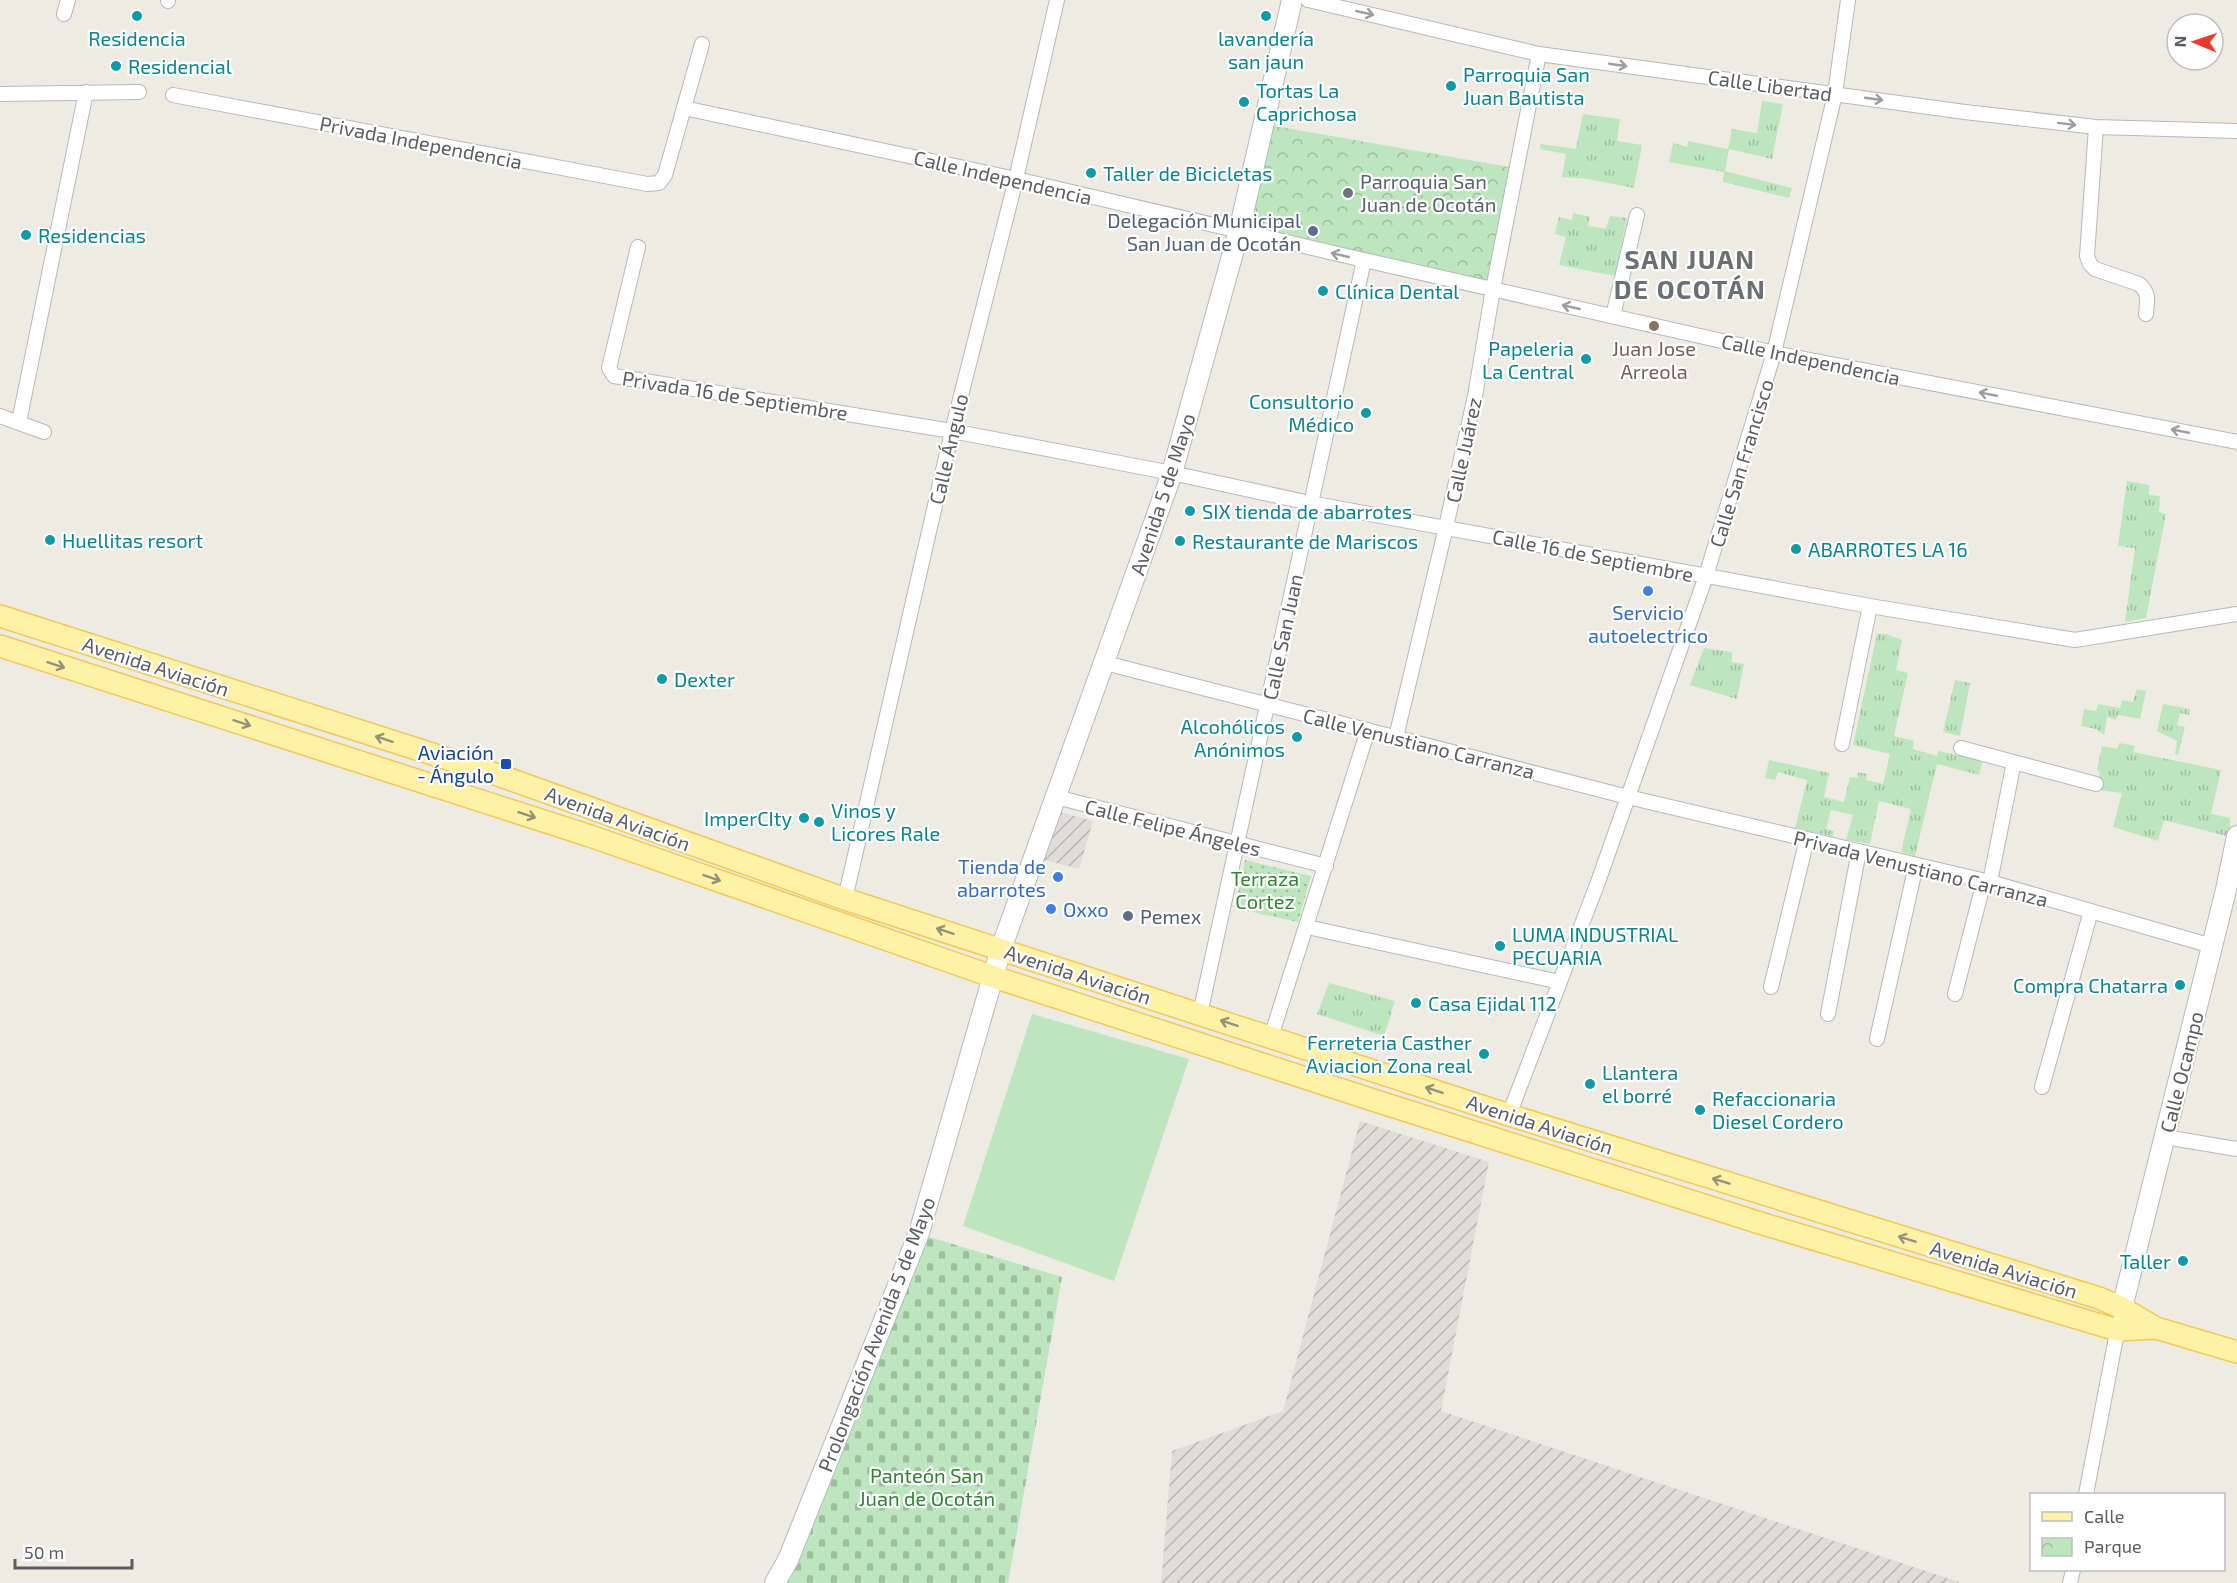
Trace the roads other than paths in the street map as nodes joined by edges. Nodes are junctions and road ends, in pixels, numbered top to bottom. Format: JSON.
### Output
{"nodes":[{"id":1,"x":68,"y":0,"type":"edge"},
{"id":2,"x":1057,"y":0,"type":"edge"},
{"id":3,"x":1292,"y":0,"type":"edge"},
{"id":4,"x":1308,"y":0,"type":"edge"},
{"id":5,"x":1848,"y":0,"type":"edge"},
{"id":6,"x":64,"y":14,"type":"dead end"},
{"id":7,"x":702,"y":44,"type":"dead end"},
{"id":8,"x":1539,"y":54,"type":"junction"},
{"id":9,"x":86,"y":92,"type":"junction"},
{"id":10,"x":139,"y":92,"type":"dead end"},
{"id":11,"x":0,"y":94,"type":"edge"},
{"id":12,"x":1835,"y":94,"type":"junction"},
{"id":13,"x":173,"y":95,"type":"dead end"},
{"id":14,"x":684,"y":108,"type":"junction"},
{"id":15,"x":2096,"y":127,"type":"junction"},
{"id":16,"x":2237,"y":131,"type":"edge"},
{"id":17,"x":1016,"y":178,"type":"junction"},
{"id":18,"x":1637,"y":215,"type":"dead end"},
{"id":19,"x":1239,"y":231,"type":"junction"},
{"id":20,"x":638,"y":247,"type":"dead end"},
{"id":21,"x":1364,"y":260,"type":"junction"},
{"id":22,"x":1493,"y":290,"type":"junction"},
{"id":23,"x":2146,"y":314,"type":"dead end"},
{"id":24,"x":1613,"y":316,"type":"junction"},
{"id":25,"x":1774,"y":353,"type":"junction"},
{"id":26,"x":0,"y":416,"type":"edge"},
{"id":27,"x":19,"y":422,"type":"junction"},
{"id":28,"x":952,"y":431,"type":"junction"},
{"id":29,"x":44,"y":432,"type":"dead end"},
{"id":30,"x":2237,"y":442,"type":"edge"},
{"id":31,"x":1172,"y":473,"type":"junction"},
{"id":32,"x":1310,"y":503,"type":"junction"},
{"id":33,"x":1446,"y":527,"type":"junction"},
{"id":34,"x":1706,"y":576,"type":"junction"},
{"id":35,"x":1870,"y":606,"type":"junction"},
{"id":36,"x":2237,"y":614,"type":"edge"},
{"id":37,"x":0,"y":616,"type":"edge"},
{"id":38,"x":0,"y":646,"type":"edge"},
{"id":39,"x":1105,"y":663,"type":"junction"},
{"id":40,"x":1268,"y":705,"type":"junction"},
{"id":41,"x":1368,"y":730,"type":"junction"},
{"id":42,"x":1396,"y":737,"type":"junction"},
{"id":43,"x":1842,"y":744,"type":"dead end"},
{"id":44,"x":1961,"y":748,"type":"dead end"},
{"id":45,"x":2014,"y":762,"type":"junction"},
{"id":46,"x":498,"y":775,"type":"junction"},
{"id":47,"x":2096,"y":784,"type":"dead end"},
{"id":48,"x":1056,"y":797,"type":"junction"},
{"id":49,"x":1628,"y":797,"type":"junction"},
{"id":50,"x":489,"y":803,"type":"junction"},
{"id":51,"x":2237,"y":836,"type":"edge"},
{"id":52,"x":1807,"y":839,"type":"junction"},
{"id":53,"x":1237,"y":844,"type":"junction"},
{"id":54,"x":1859,"y":851,"type":"junction"},
{"id":55,"x":1916,"y":865,"type":"junction"},
{"id":56,"x":1326,"y":866,"type":"junction"},
{"id":57,"x":1987,"y":882,"type":"junction"},
{"id":58,"x":2232,"y":891,"type":"edge"},
{"id":59,"x":845,"y":899,"type":"junction"},
{"id":60,"x":2091,"y":911,"type":"junction"},
{"id":61,"x":1307,"y":927,"type":"junction"},
{"id":62,"x":2212,"y":946,"type":"junction"},
{"id":63,"x":1001,"y":949,"type":"junction"},
{"id":64,"x":994,"y":976,"type":"junction"},
{"id":65,"x":1560,"y":982,"type":"junction"},
{"id":66,"x":1771,"y":987,"type":"dead end"},
{"id":67,"x":1954,"y":994,"type":"dead end"},
{"id":68,"x":1200,"y":1014,"type":"junction"},
{"id":69,"x":1828,"y":1014,"type":"dead end"},
{"id":70,"x":1271,"y":1037,"type":"junction"},
{"id":71,"x":1877,"y":1039,"type":"dead end"},
{"id":72,"x":2042,"y":1087,"type":"dead end"},
{"id":73,"x":1509,"y":1115,"type":"junction"},
{"id":74,"x":2165,"y":1137,"type":"junction"},
{"id":75,"x":2237,"y":1149,"type":"edge"},
{"id":76,"x":2122,"y":1308,"type":"junction"},
{"id":77,"x":2156,"y":1328,"type":"junction"},
{"id":78,"x":2117,"y":1330,"type":"junction"},
{"id":79,"x":2237,"y":1352,"type":"edge"},
{"id":80,"x":2086,"y":1493,"type":"edge"},
{"id":81,"x":776,"y":1583,"type":"edge"}],
"edges":[{"from":1,"to":6,"type":"street"},
{"from":2,"to":17,"type":"street","name":"Calle Ángulo"},
{"from":3,"to":19,"type":"main road","name":"Avenida 5 de Mayo"},
{"from":4,"to":8,"type":"street","name":"Calle Libertad","one_way":true},
{"from":5,"to":12,"type":"street","name":"Calle San Francisco"},
{"from":7,"to":14,"type":"street"},
{"from":8,"to":12,"type":"street","name":"Calle Libertad","one_way":true},
{"from":8,"to":22,"type":"street","name":"Calle Juárez"},
{"from":9,"to":10,"type":"street"},
{"from":9,"to":11,"type":"street"},
{"from":9,"to":27,"type":"street"},
{"from":12,"to":15,"type":"street","name":"Calle Libertad","one_way":true},
{"from":12,"to":25,"type":"street","name":"Calle San Francisco"},
{"from":13,"to":14,"type":"street","name":"Privada Independencia"},
{"from":14,"to":17,"type":"street","name":"Calle Independencia"},
{"from":15,"to":16,"type":"street","name":"Calle Libertad"},
{"from":15,"to":23,"type":"street"},
{"from":17,"to":19,"type":"street","name":"Calle Independencia"},
{"from":17,"to":28,"type":"street","name":"Calle Ángulo"},
{"from":18,"to":24,"type":"street"},
{"from":21,"to":19,"type":"street","name":"Calle Independencia","one_way":true},
{"from":19,"to":31,"type":"main road","name":"Avenida 5 de Mayo"},
{"from":20,"to":28,"type":"street","name":"Privada 16 de Septiembre"},
{"from":21,"to":22,"type":"street","name":"Calle Independencia"},
{"from":21,"to":32,"type":"street","name":"Calle San Juan"},
{"from":24,"to":22,"type":"street","name":"Calle Independencia","one_way":true},
{"from":22,"to":33,"type":"street","name":"Calle Juárez"},
{"from":24,"to":25,"type":"street","name":"Calle Independencia"},
{"from":30,"to":25,"type":"street","name":"Calle Independencia","one_way":true},
{"from":25,"to":34,"type":"street","name":"Calle San Francisco"},
{"from":26,"to":27,"type":"street"},
{"from":27,"to":29,"type":"street"},
{"from":28,"to":31,"type":"street","name":"Calle 16 de Septiembre"},
{"from":28,"to":59,"type":"street","name":"Calle Ángulo"},
{"from":31,"to":32,"type":"street","name":"Calle 16 de Septiembre"},
{"from":31,"to":39,"type":"main road","name":"Avenida 5 de Mayo"},
{"from":32,"to":33,"type":"street","name":"Calle 16 de Septiembre"},
{"from":32,"to":40,"type":"street","name":"Calle San Juan"},
{"from":33,"to":34,"type":"street","name":"Calle 16 de Septiembre"},
{"from":33,"to":42,"type":"street","name":"Calle Juárez"},
{"from":34,"to":35,"type":"street","name":"Calle 16 de Septiembre"},
{"from":34,"to":49,"type":"street","name":"Calle San Francisco"},
{"from":35,"to":36,"type":"street","name":"Calle 16 de Septiembre"},
{"from":35,"to":43,"type":"street"},
{"from":46,"to":37,"type":"main road","name":"Avenida Aviación","one_way":true},
{"from":38,"to":50,"type":"main road","name":"Avenida Aviación","one_way":true},
{"from":39,"to":40,"type":"street","name":"Calle Venustiano Carranza"},
{"from":39,"to":48,"type":"main road","name":"Avenida 5 de Mayo"},
{"from":40,"to":41,"type":"street","name":"Calle Venustiano Carranza"},
{"from":40,"to":53,"type":"street","name":"Calle San Juan"},
{"from":41,"to":42,"type":"street","name":"Calle Venustiano Carranza"},
{"from":41,"to":56,"type":"street"},
{"from":42,"to":49,"type":"street","name":"Calle Venustiano Carranza"},
{"from":44,"to":45,"type":"street"},
{"from":45,"to":47,"type":"street"},
{"from":45,"to":57,"type":"street"},
{"from":46,"to":50,"type":"main road"},
{"from":46,"to":59,"type":"main road","name":"Avenida Aviación"},
{"from":48,"to":53,"type":"street","name":"Calle Felipe Ángeles"},
{"from":48,"to":63,"type":"main road","name":"Avenida 5 de Mayo"},
{"from":49,"to":52,"type":"street","name":"Privada Venustiano Carranza"},
{"from":49,"to":65,"type":"street","name":"Calle San Francisco"},
{"from":50,"to":64,"type":"main road","name":"Avenida Aviación","one_way":true},
{"from":51,"to":58,"type":"main road","name":"Calle Ocampo"},
{"from":52,"to":54,"type":"street","name":"Privada Venustiano Carranza"},
{"from":52,"to":66,"type":"street"},
{"from":53,"to":56,"type":"street","name":"Calle Felipe Ángeles"},
{"from":53,"to":68,"type":"street","name":"Calle San Juan"},
{"from":54,"to":55,"type":"street","name":"Privada Venustiano Carranza"},
{"from":54,"to":69,"type":"street"},
{"from":55,"to":57,"type":"street","name":"Privada Venustiano Carranza"},
{"from":55,"to":71,"type":"street"},
{"from":56,"to":61,"type":"street"},
{"from":57,"to":60,"type":"street","name":"Privada Venustiano Carranza"},
{"from":57,"to":67,"type":"street"},
{"from":58,"to":62,"type":"main road","name":"Calle Ocampo"},
{"from":63,"to":59,"type":"main road","name":"Avenida Aviación","one_way":true},
{"from":60,"to":62,"type":"street","name":"Privada Venustiano Carranza"},
{"from":60,"to":72,"type":"street"},
{"from":61,"to":65,"type":"street"},
{"from":61,"to":70,"type":"street"},
{"from":62,"to":74,"type":"main road","name":"Calle Ocampo"},
{"from":63,"to":64,"type":"main road","name":"Avenida 5 de Mayo"},
{"from":63,"to":68,"type":"main road","name":"Avenida Aviación"},
{"from":64,"to":78,"type":"main road","name":"Avenida Aviación"},
{"from":64,"to":81,"type":"main road","name":"Prolongación Avenida 5 de Mayo"},
{"from":65,"to":73,"type":"street","name":"Calle San Francisco"},
{"from":70,"to":68,"type":"main road","name":"Avenida Aviación","one_way":true},
{"from":73,"to":70,"type":"main road","name":"Avenida Aviación","one_way":true},
{"from":76,"to":73,"type":"main road","name":"Avenida Aviación","one_way":true},
{"from":74,"to":75,"type":"street"},
{"from":74,"to":76,"type":"main road","name":"Calle Ocampo"},
{"from":76,"to":77,"type":"main road","name":"Avenida Aviación"},
{"from":76,"to":78,"type":"street"},
{"from":77,"to":78,"type":"main road","name":"Avenida Aviación"},
{"from":77,"to":79,"type":"main road","name":"Avenida Aviación"},
{"from":78,"to":80,"type":"street"}]}
